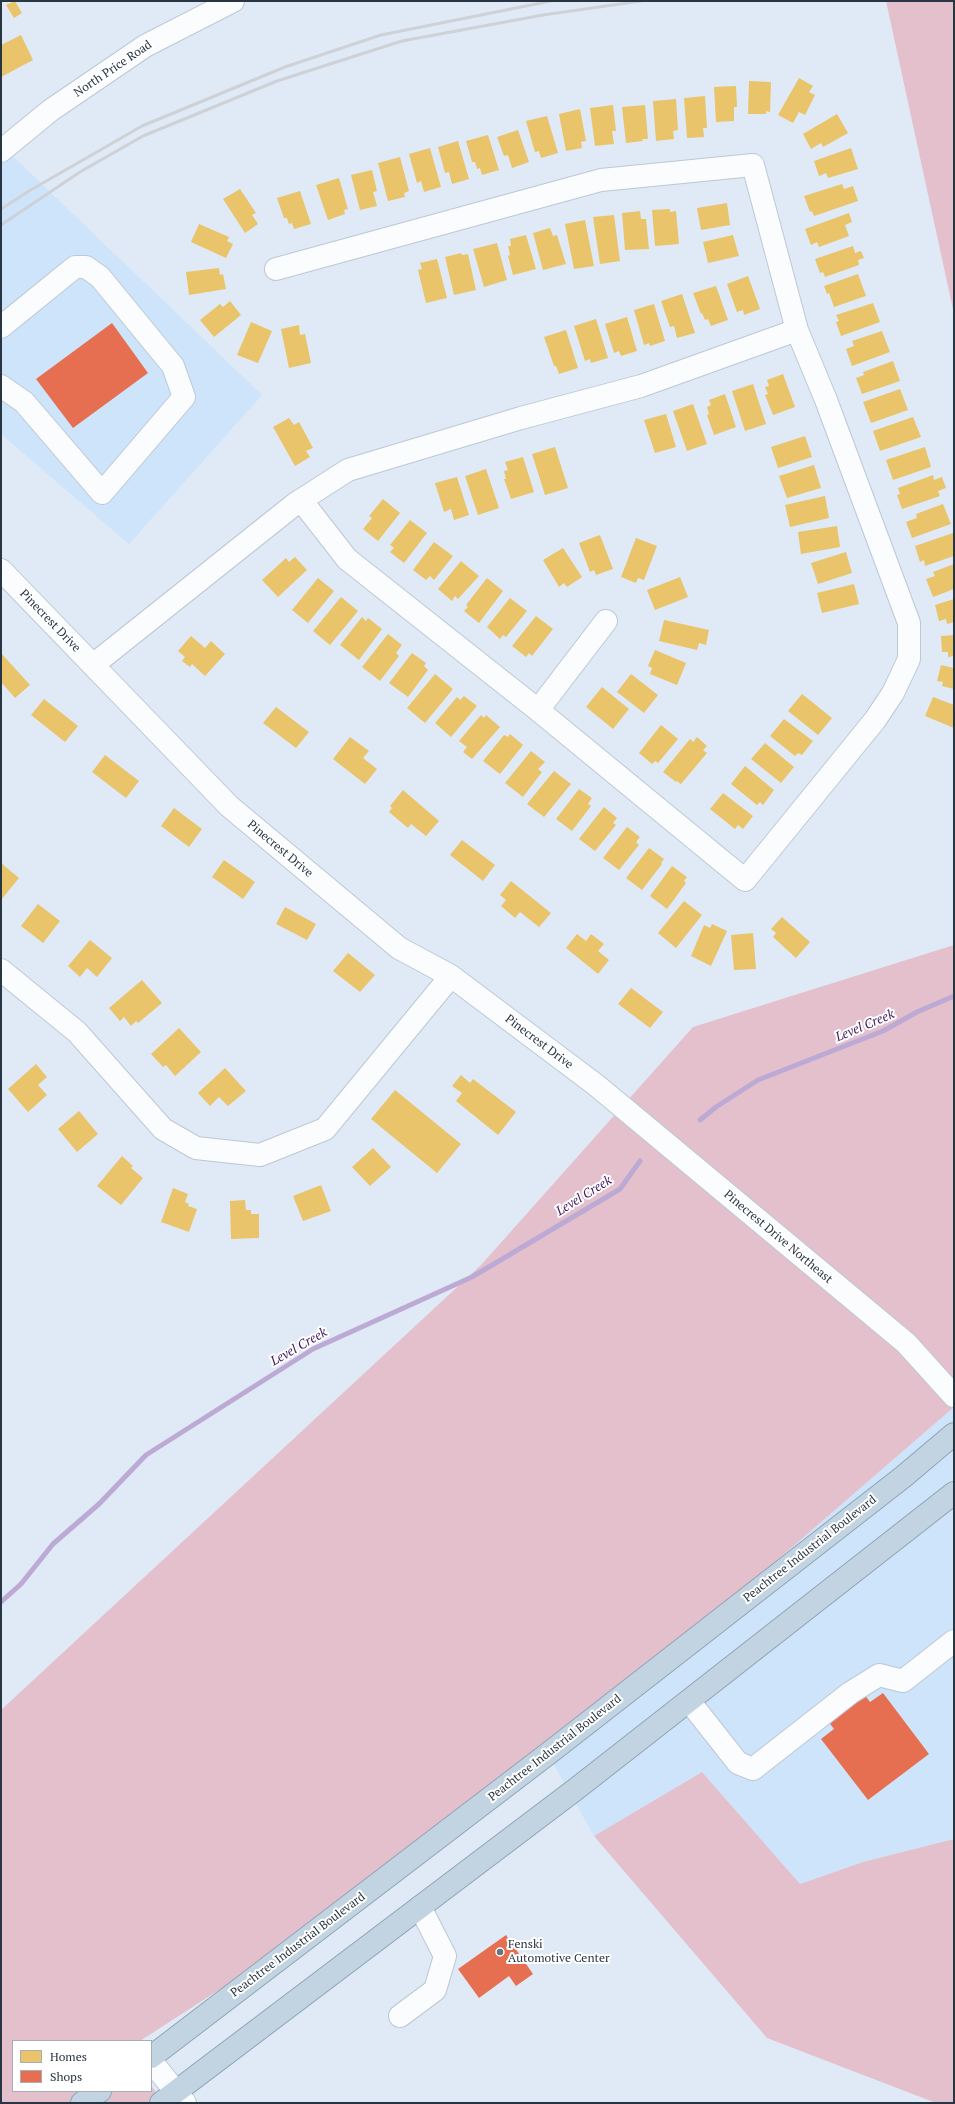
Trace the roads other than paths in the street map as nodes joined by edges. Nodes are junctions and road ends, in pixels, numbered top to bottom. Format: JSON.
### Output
{"nodes":[{"id":1,"x":233,"y":1,"type":"edge"},
{"id":2,"x":1,"y":150,"type":"edge"},
{"id":3,"x":276,"y":269,"type":"dead end"},
{"id":4,"x":1,"y":327,"type":"edge"},
{"id":5,"x":797,"y":330,"type":"junction"},
{"id":6,"x":1,"y":386,"type":"edge"},
{"id":7,"x":301,"y":500,"type":"junction"},
{"id":8,"x":1,"y":570,"type":"edge"},
{"id":9,"x":606,"y":621,"type":"dead end"},
{"id":10,"x":93,"y":665,"type":"junction"},
{"id":11,"x":538,"y":710,"type":"junction"},
{"id":12,"x":1,"y":970,"type":"edge"},
{"id":13,"x":451,"y":976,"type":"junction"},
{"id":14,"x":596,"y":1085,"type":"joint"},
{"id":15,"x":954,"y":1396,"type":"edge"},
{"id":16,"x":954,"y":1434,"type":"edge"},
{"id":17,"x":954,"y":1493,"type":"edge"},
{"id":18,"x":954,"y":1641,"type":"edge"},
{"id":19,"x":689,"y":1700,"type":"junction"},
{"id":20,"x":420,"y":1907,"type":"junction"},
{"id":21,"x":400,"y":2016,"type":"dead end"},
{"id":22,"x":152,"y":2056,"type":"edge"},
{"id":23,"x":152,"y":2063,"type":"edge"},
{"id":24,"x":98,"y":2092,"type":"edge"},
{"id":25,"x":174,"y":2099,"type":"edge"},
{"id":26,"x":82,"y":2103,"type":"edge"}],
"edges":[{"from":1,"to":2,"type":"street","name":"North Price Road"},
{"from":3,"to":5,"type":"street"},
{"from":4,"to":6,"type":"street"},
{"from":5,"to":7,"type":"street"},
{"from":5,"to":11,"type":"street"},
{"from":7,"to":10,"type":"street"},
{"from":7,"to":11,"type":"street"},
{"from":8,"to":10,"type":"street","name":"Pinecrest Drive"},
{"from":9,"to":11,"type":"street"},
{"from":10,"to":13,"type":"street","name":"Pinecrest Drive"},
{"from":12,"to":13,"type":"street"},
{"from":13,"to":14,"type":"street","name":"Pinecrest Drive"},
{"from":14,"to":15,"type":"street","name":"Pinecrest Drive Northeast"},
{"from":16,"to":22,"type":"highway","name":"Peachtree Industrial Boulevard"},
{"from":17,"to":19,"type":"highway"},
{"from":18,"to":19,"type":"street"},
{"from":19,"to":20,"type":"highway"},
{"from":20,"to":21,"type":"street"},
{"from":20,"to":25,"type":"highway"},
{"from":23,"to":25,"type":"street"},
{"from":24,"to":26,"type":"highway"}]}
